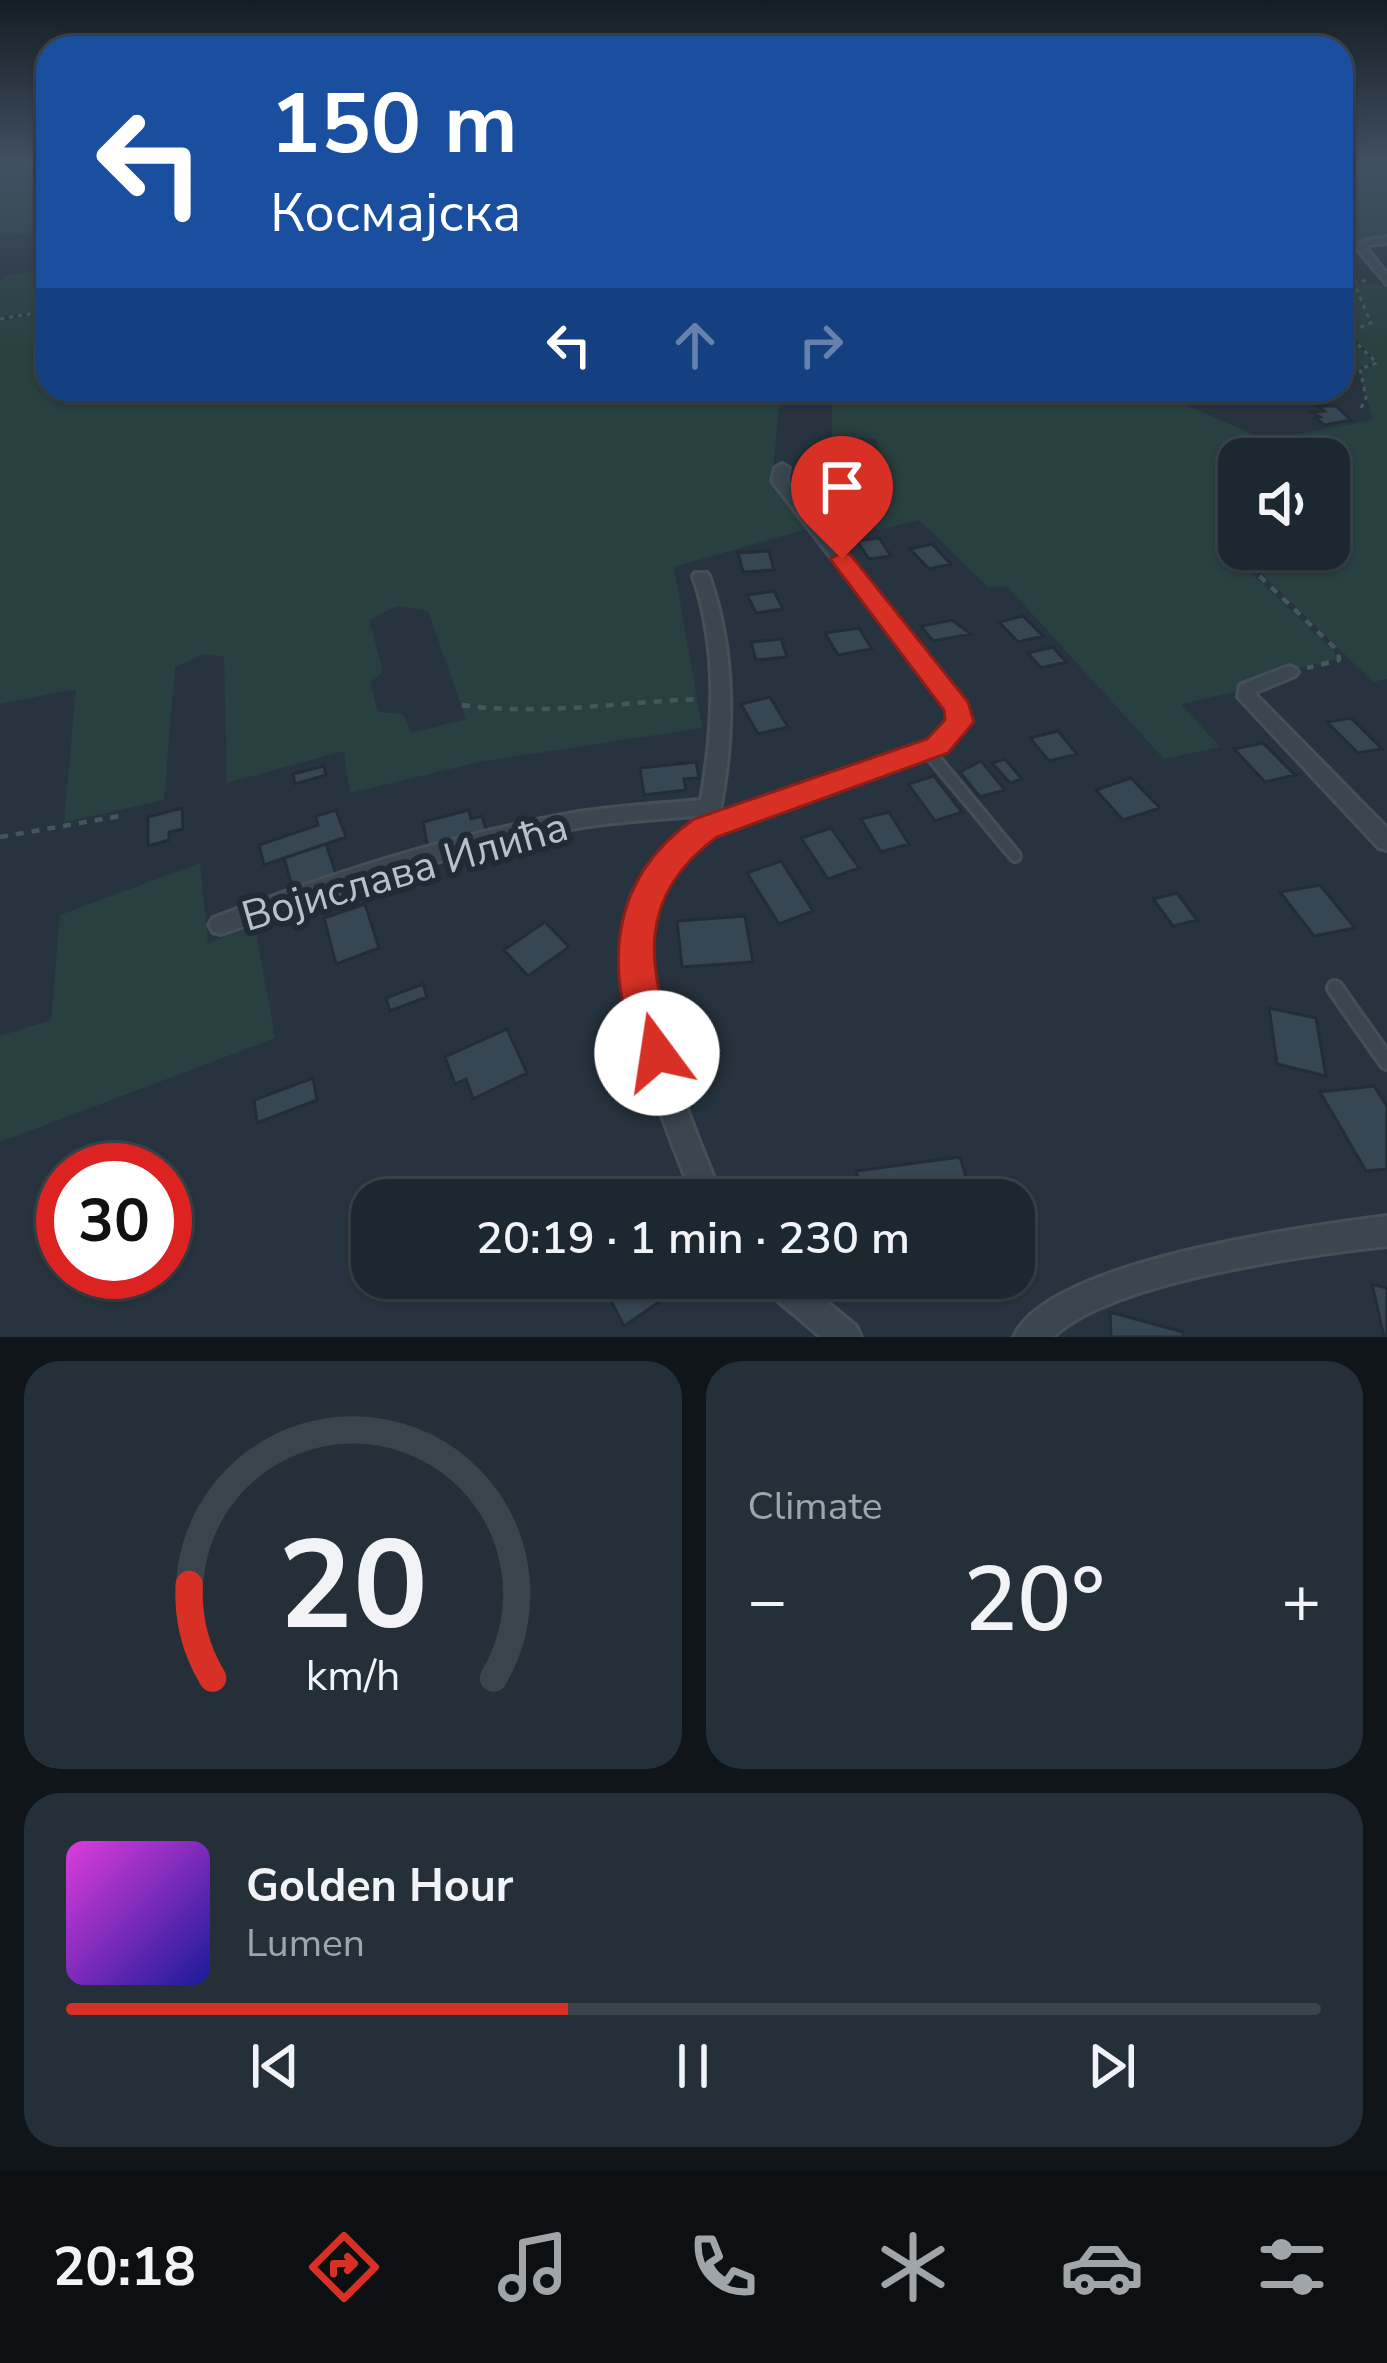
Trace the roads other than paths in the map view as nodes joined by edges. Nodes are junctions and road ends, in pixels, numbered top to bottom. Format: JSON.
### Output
{"nodes":[{"id":1,"x":1387,"y":240,"type":"edge"},
{"id":2,"x":1353,"y":242,"type":"edge"},
{"id":3,"x":1364,"y":244,"type":"junction"},
{"id":4,"x":1386,"y":280,"type":"edge"},
{"id":5,"x":782,"y":468,"type":"dead end"},
{"id":6,"x":701,"y":576,"type":"dead end"},
{"id":7,"x":1289,"y":672,"type":"road end"},
{"id":8,"x":927,"y":750,"type":"junction"},
{"id":9,"x":708,"y":817,"type":"junction"},
{"id":10,"x":1387,"y":842,"type":"edge"},
{"id":11,"x":1015,"y":856,"type":"dead end"},
{"id":12,"x":220,"y":925,"type":"dead end"},
{"id":13,"x":1335,"y":988,"type":"dead end"},
{"id":14,"x":1387,"y":1062,"type":"edge"},
{"id":15,"x":702,"y":1179,"type":"edge"},
{"id":16,"x":1387,"y":1231,"type":"edge"},
{"id":17,"x":800,"y":1299,"type":"edge"},
{"id":18,"x":845,"y":1337,"type":"edge"},
{"id":19,"x":1030,"y":1337,"type":"edge"}],
"edges":[{"from":1,"to":3,"type":"street"},
{"from":2,"to":3,"type":"lane"},
{"from":3,"to":4,"type":"street"},
{"from":5,"to":8,"type":"street"},
{"from":6,"to":9,"type":"street"},
{"from":7,"to":10,"type":"street"},
{"from":8,"to":9,"type":"street"},
{"from":8,"to":11,"type":"lane"},
{"from":9,"to":12,"type":"street","name":"Војислава Илића"},
{"from":9,"to":15,"type":"street"},
{"from":13,"to":14,"type":"lane"},
{"from":16,"to":19,"type":"street"},
{"from":17,"to":18,"type":"street"}]}
